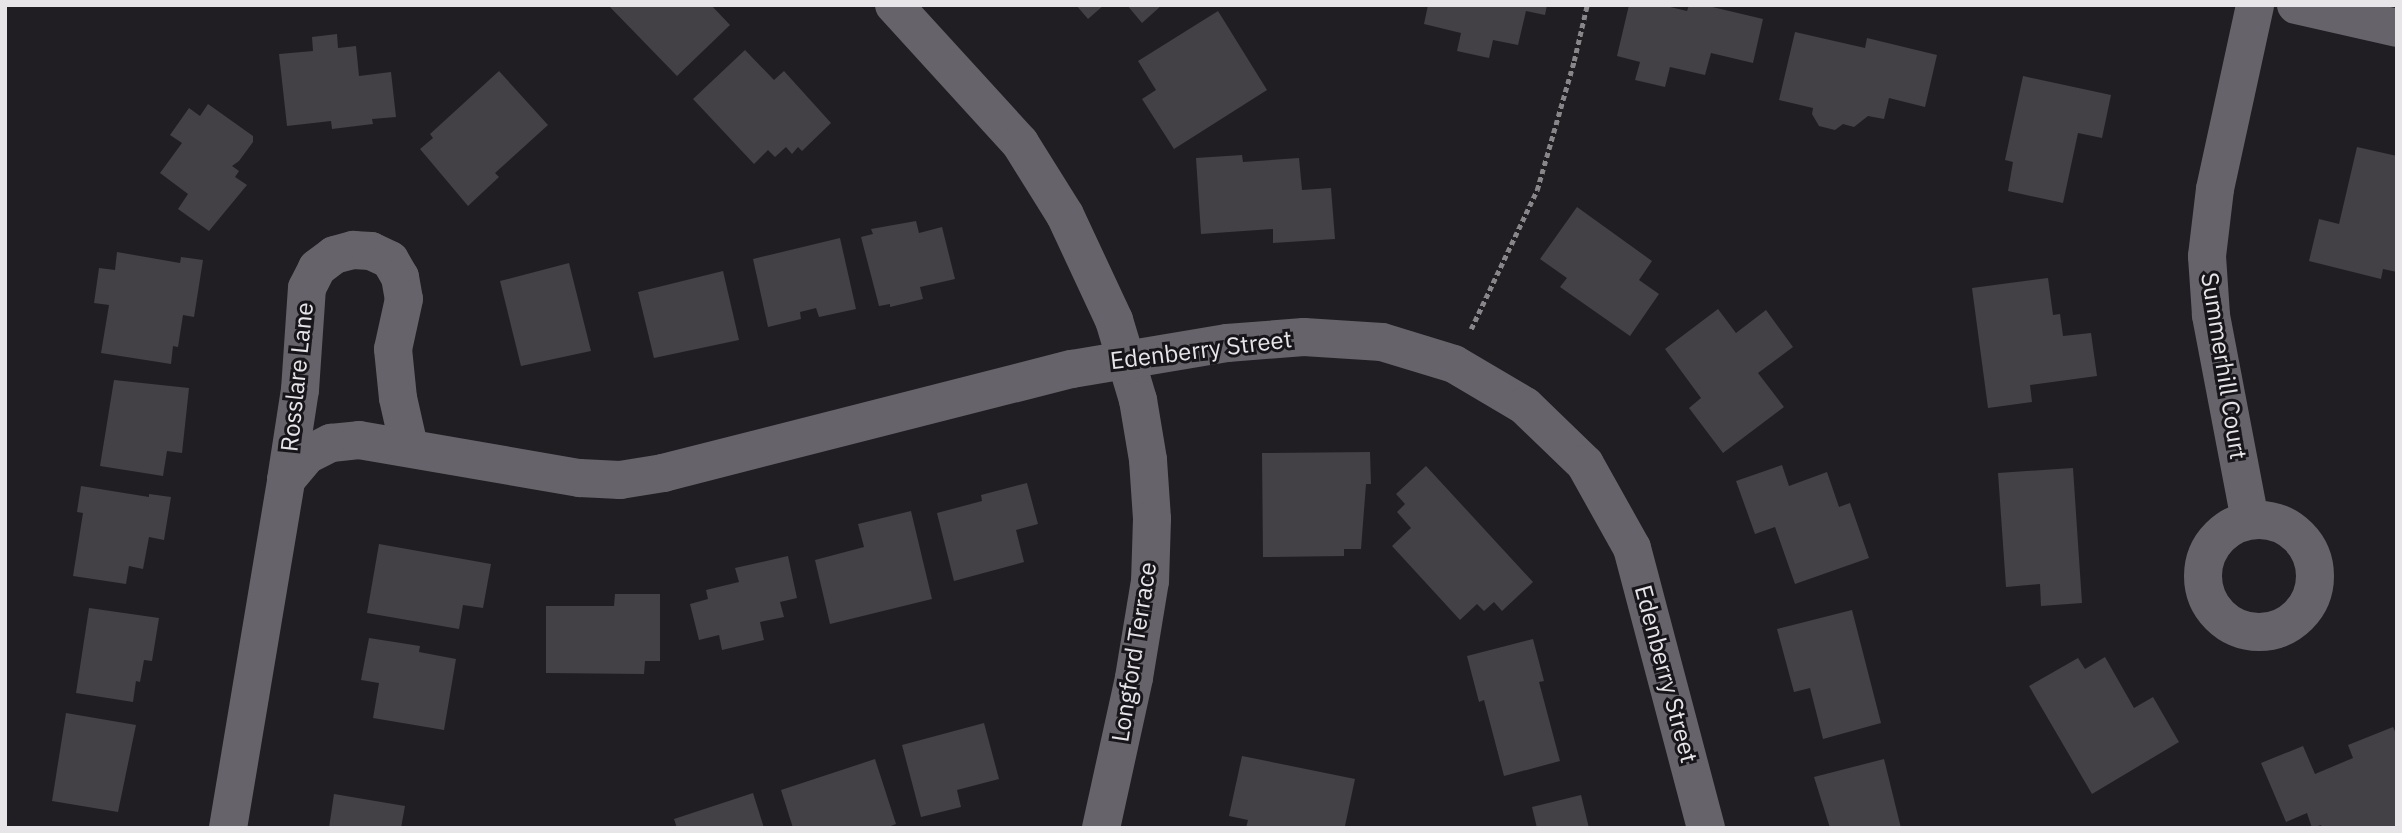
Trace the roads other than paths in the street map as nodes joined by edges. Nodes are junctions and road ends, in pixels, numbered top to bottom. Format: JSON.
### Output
{"nodes":[{"id":1,"x":894,"y":5,"type":"edge"},
{"id":2,"x":2255,"y":5,"type":"edge"},
{"id":3,"x":2296,"y":5,"type":"edge"},
{"id":4,"x":2397,"y":28,"type":"edge"},
{"id":5,"x":1126,"y":358,"type":"junction"},
{"id":6,"x":409,"y":447,"type":"junction"},
{"id":7,"x":285,"y":480,"type":"junction"},
{"id":8,"x":2250,"y":520,"type":"dead end"},
{"id":9,"x":228,"y":828,"type":"edge"},
{"id":10,"x":1101,"y":828,"type":"edge"},
{"id":11,"x":1706,"y":828,"type":"edge"}],
"edges":[{"from":1,"to":5,"type":"street","name":"Longford Terrace"},
{"from":2,"to":8,"type":"street","name":"Summerhill Court"},
{"from":3,"to":4,"type":"street"},
{"from":5,"to":6,"type":"street","name":"Edenberry Street"},
{"from":5,"to":10,"type":"street","name":"Longford Terrace"},
{"from":5,"to":11,"type":"street","name":"Edenberry Street"},
{"from":6,"to":7,"type":"street","name":"Rosslare Lane"},
{"from":6,"to":7,"type":"street","name":"Rosslare Lane"},
{"from":7,"to":9,"type":"street","name":"Rosslare Lane"}]}
